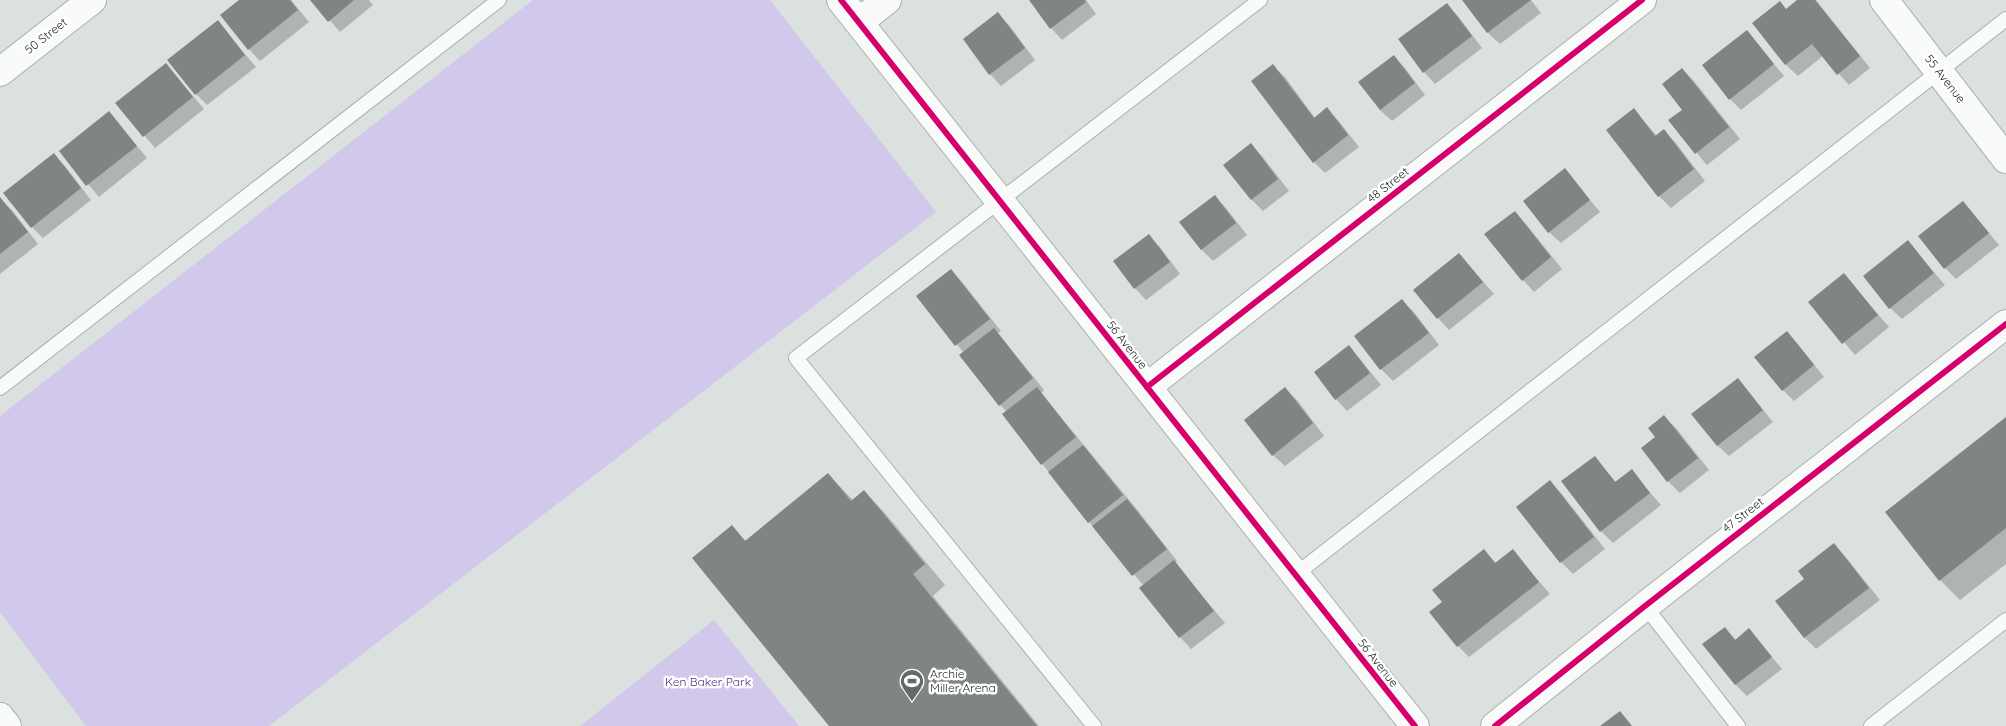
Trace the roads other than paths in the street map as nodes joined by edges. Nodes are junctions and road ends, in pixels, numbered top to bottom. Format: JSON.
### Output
{"nodes":[{"id":1,"x":92,"y":0,"type":"edge"},
{"id":2,"x":498,"y":0,"type":"edge"},
{"id":3,"x":841,"y":0,"type":"edge"},
{"id":4,"x":887,"y":0,"type":"edge"},
{"id":5,"x":1260,"y":0,"type":"edge"},
{"id":6,"x":1642,"y":0,"type":"edge"},
{"id":7,"x":1884,"y":0,"type":"edge"},
{"id":8,"x":2006,"y":19,"type":"edge"},
{"id":9,"x":858,"y":22,"type":"junction"},
{"id":10,"x":1939,"y":71,"type":"junction"},
{"id":11,"x":0,"y":72,"type":"edge"},
{"id":12,"x":2006,"y":159,"type":"edge"},
{"id":13,"x":1000,"y":202,"type":"junction"},
{"id":14,"x":2006,"y":324,"type":"edge"},
{"id":15,"x":1146,"y":387,"type":"junction"},
{"id":16,"x":0,"y":388,"type":"edge"},
{"id":17,"x":1295,"y":575,"type":"junction"},
{"id":18,"x":1645,"y":606,"type":"junction"},
{"id":19,"x":2006,"y":620,"type":"edge"},
{"id":20,"x":0,"y":718,"type":"edge"},
{"id":21,"x":7,"y":726,"type":"edge"},
{"id":22,"x":1094,"y":726,"type":"edge"},
{"id":23,"x":1415,"y":726,"type":"edge"},
{"id":24,"x":1495,"y":726,"type":"edge"},
{"id":25,"x":1738,"y":726,"type":"edge"},
{"id":26,"x":1871,"y":726,"type":"edge"}],
"edges":[{"from":1,"to":11,"type":"street","name":"50 Street"},
{"from":2,"to":16,"type":"lane"},
{"from":3,"to":9,"type":"street","name":"56 Avenue"},
{"from":4,"to":9,"type":"street"},
{"from":5,"to":13,"type":"lane"},
{"from":6,"to":15,"type":"street","name":"48 Street"},
{"from":7,"to":10,"type":"street","name":"55 Avenue"},
{"from":8,"to":10,"type":"lane"},
{"from":9,"to":13,"type":"street","name":"56 Avenue"},
{"from":10,"to":12,"type":"street","name":"55 Avenue"},
{"from":10,"to":17,"type":"lane"},
{"from":13,"to":15,"type":"street","name":"56 Avenue"},
{"from":13,"to":22,"type":"lane"},
{"from":14,"to":18,"type":"street","name":"47 Street"},
{"from":15,"to":17,"type":"street","name":"56 Avenue"},
{"from":17,"to":23,"type":"street","name":"56 Avenue"},
{"from":18,"to":24,"type":"street","name":"47 Street"},
{"from":18,"to":25,"type":"lane"},
{"from":19,"to":26,"type":"lane"},
{"from":20,"to":21,"type":"street"}]}
